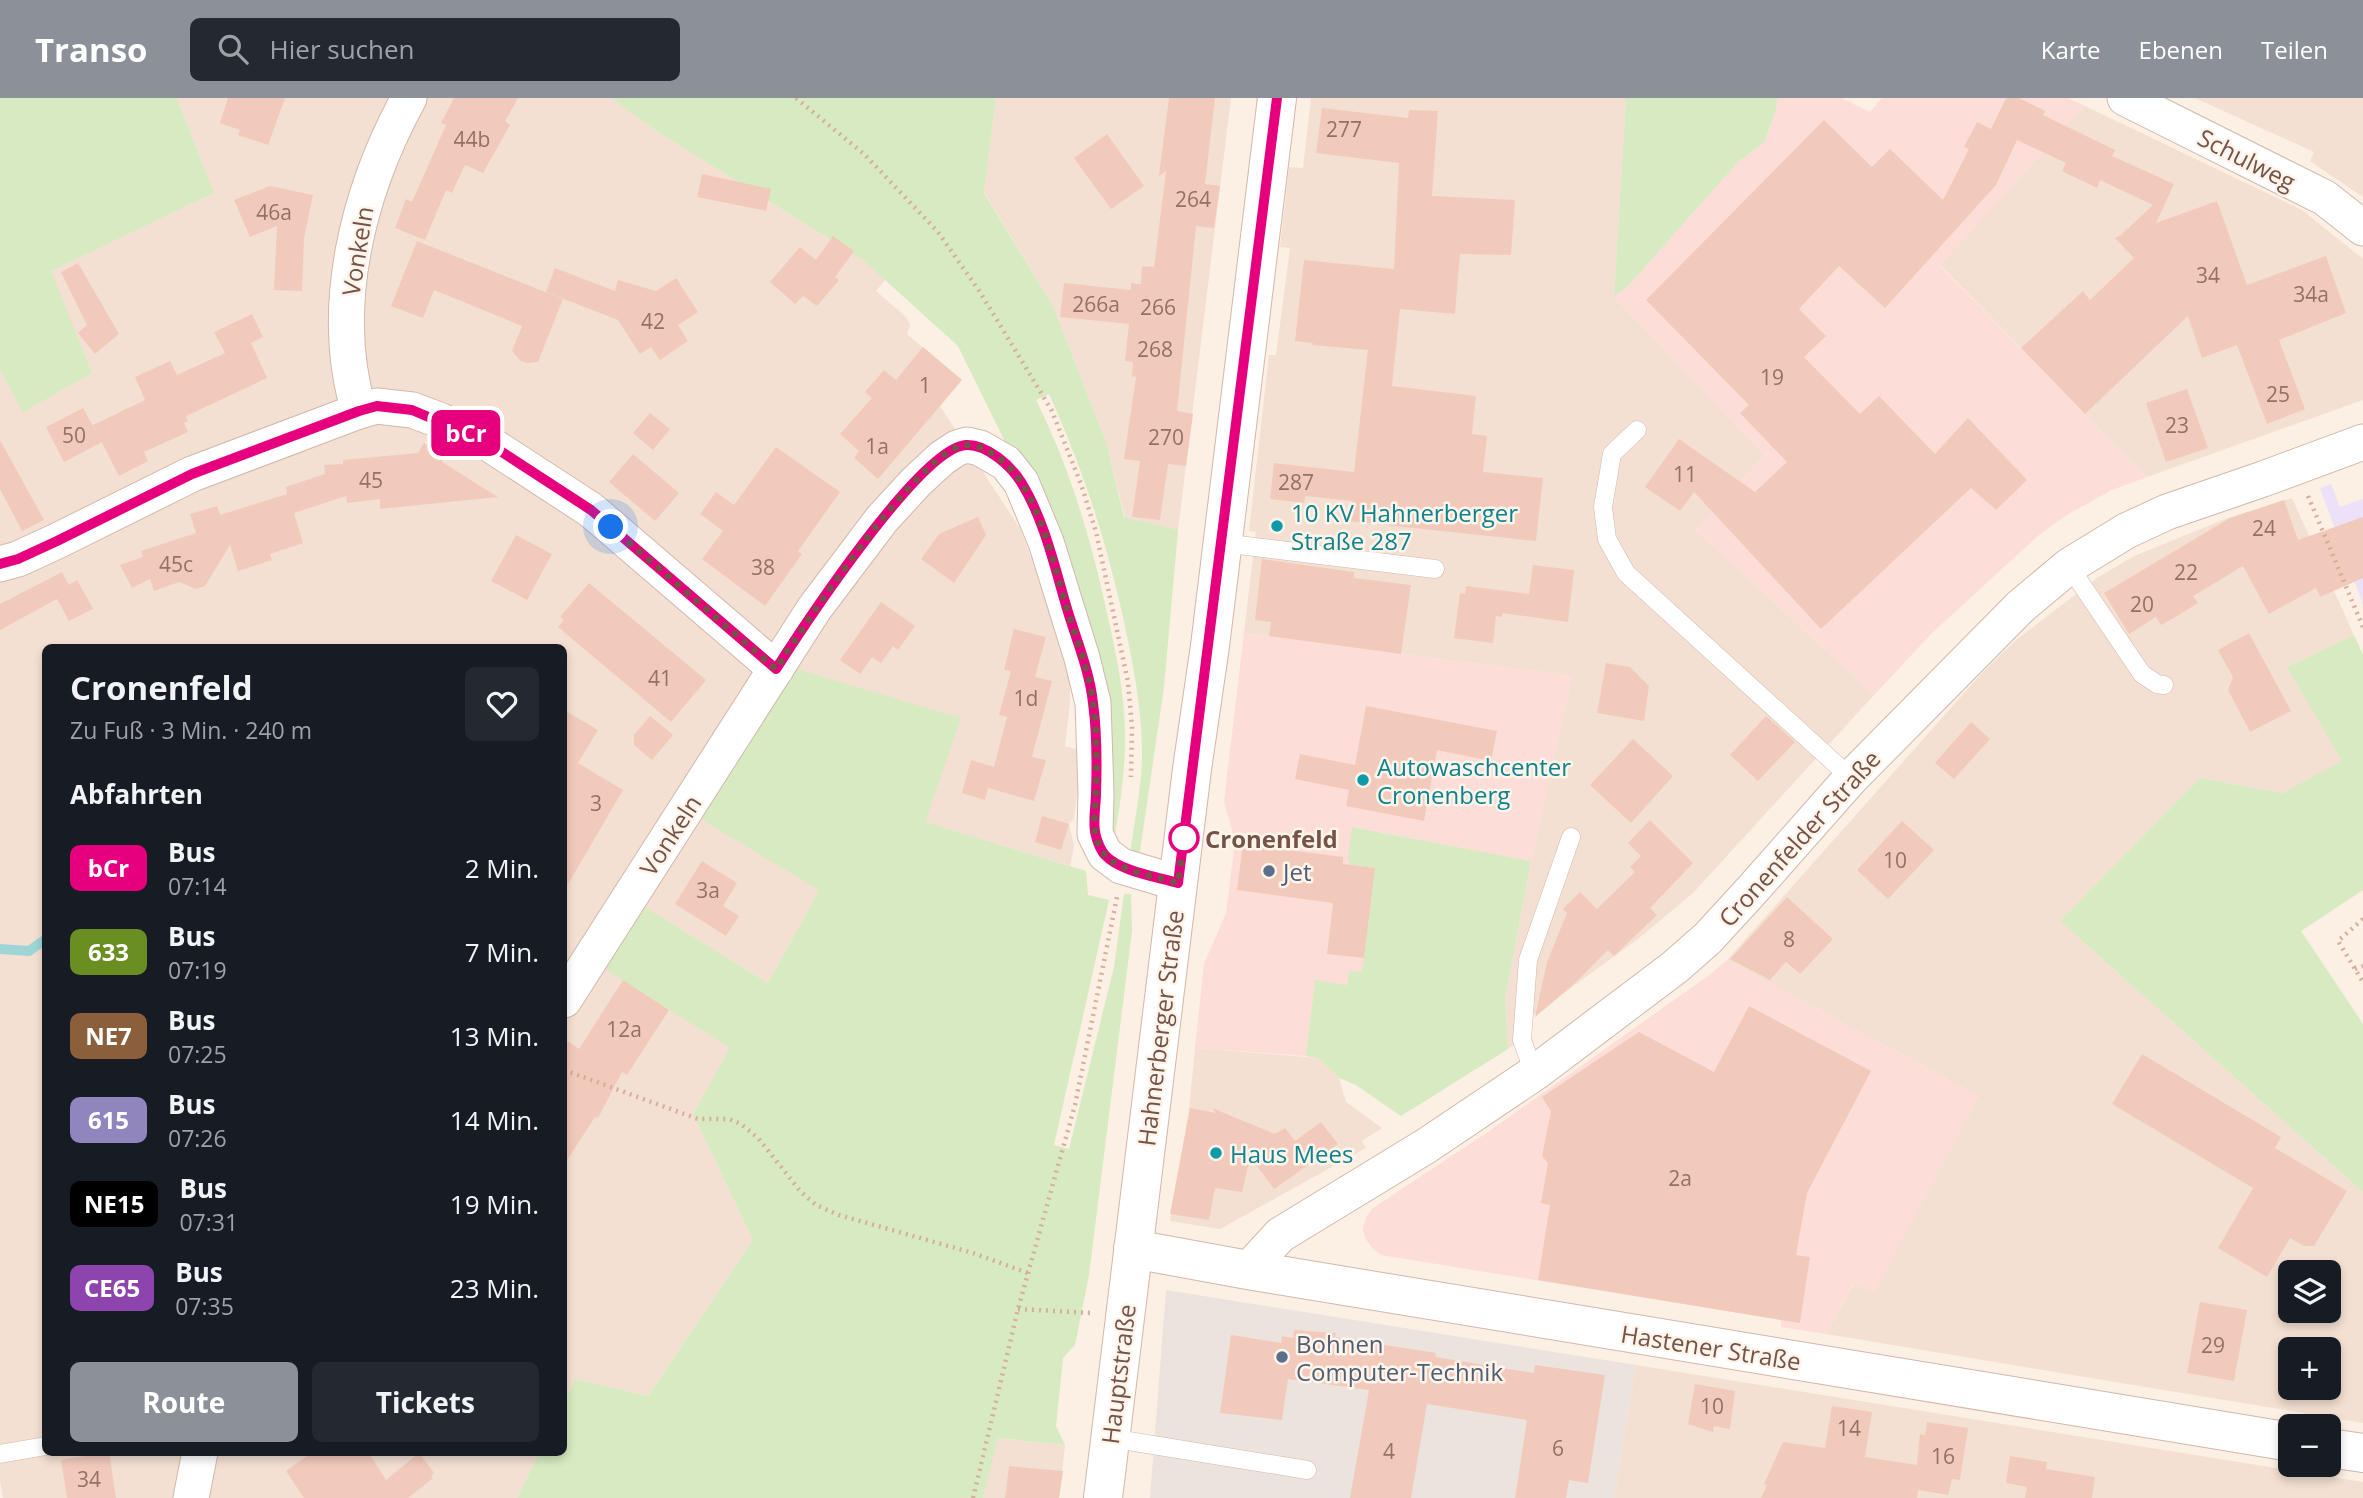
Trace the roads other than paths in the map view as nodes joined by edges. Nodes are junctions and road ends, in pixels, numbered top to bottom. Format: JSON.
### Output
{"nodes":[{"id":1,"x":409,"y":98,"type":"edge"},
{"id":2,"x":1277,"y":98,"type":"edge"},
{"id":3,"x":2125,"y":98,"type":"edge"},
{"id":4,"x":2363,"y":228,"type":"edge"},
{"id":5,"x":359,"y":411,"type":"junction"},
{"id":6,"x":1637,"y":430,"type":"dead end"},
{"id":7,"x":2363,"y":442,"type":"edge"},
{"id":8,"x":1222,"y":542,"type":"junction"},
{"id":9,"x":0,"y":564,"type":"edge"},
{"id":10,"x":2069,"y":566,"type":"junction"},
{"id":11,"x":1435,"y":569,"type":"dead end"},
{"id":12,"x":776,"y":669,"type":"junction"},
{"id":13,"x":2164,"y":685,"type":"dead end"},
{"id":14,"x":1851,"y":778,"type":"junction"},
{"id":15,"x":1571,"y":836,"type":"dead end"},
{"id":16,"x":1178,"y":883,"type":"junction"},
{"id":17,"x":567,"y":995,"type":"edge"},
{"id":18,"x":1534,"y":1073,"type":"junction"},
{"id":19,"x":1133,"y":1249,"type":"junction"},
{"id":20,"x":1248,"y":1270,"type":"junction"},
{"id":21,"x":1110,"y":1438,"type":"junction"},
{"id":22,"x":2278,"y":1440,"type":"edge"},
{"id":23,"x":42,"y":1447,"type":"edge"},
{"id":24,"x":2341,"y":1450,"type":"edge"},
{"id":25,"x":2363,"y":1453,"type":"edge"},
{"id":26,"x":0,"y":1454,"type":"edge"},
{"id":27,"x":199,"y":1456,"type":"edge"},
{"id":28,"x":1307,"y":1470,"type":"dead end"},
{"id":29,"x":191,"y":1498,"type":"edge"},
{"id":30,"x":1103,"y":1498,"type":"edge"}],
"edges":[{"from":1,"to":5,"type":"street","name":"Vonkeln"},
{"from":2,"to":8,"type":"main road","name":"Hahnerberger Straße"},
{"from":3,"to":4,"type":"street","name":"Schulweg"},
{"from":5,"to":9,"type":"street"},
{"from":5,"to":12,"type":"street"},
{"from":6,"to":14,"type":"lane"},
{"from":7,"to":10,"type":"street","name":"Cronenfelder Straße"},
{"from":8,"to":11,"type":"lane"},
{"from":8,"to":16,"type":"main road","name":"Hahnerberger Straße"},
{"from":10,"to":13,"type":"lane"},
{"from":10,"to":14,"type":"street","name":"Cronenfelder Straße"},
{"from":12,"to":16,"type":"street","name":"Vonkeln"},
{"from":12,"to":17,"type":"street","name":"Vonkeln"},
{"from":14,"to":18,"type":"street","name":"Cronenfelder Straße"},
{"from":15,"to":18,"type":"lane"},
{"from":16,"to":19,"type":"main road","name":"Hahnerberger Straße"},
{"from":18,"to":20,"type":"street","name":"Cronenfelder Straße"},
{"from":19,"to":20,"type":"main road","name":"Hastener Straße"},
{"from":19,"to":21,"type":"main road","name":"Hauptstraße"},
{"from":20,"to":22,"type":"main road","name":"Hastener Straße"},
{"from":21,"to":28,"type":"lane"},
{"from":21,"to":30,"type":"main road","name":"Hauptstraße"},
{"from":23,"to":26,"type":"lane"},
{"from":24,"to":25,"type":"main road"},
{"from":27,"to":29,"type":"street"}]}
